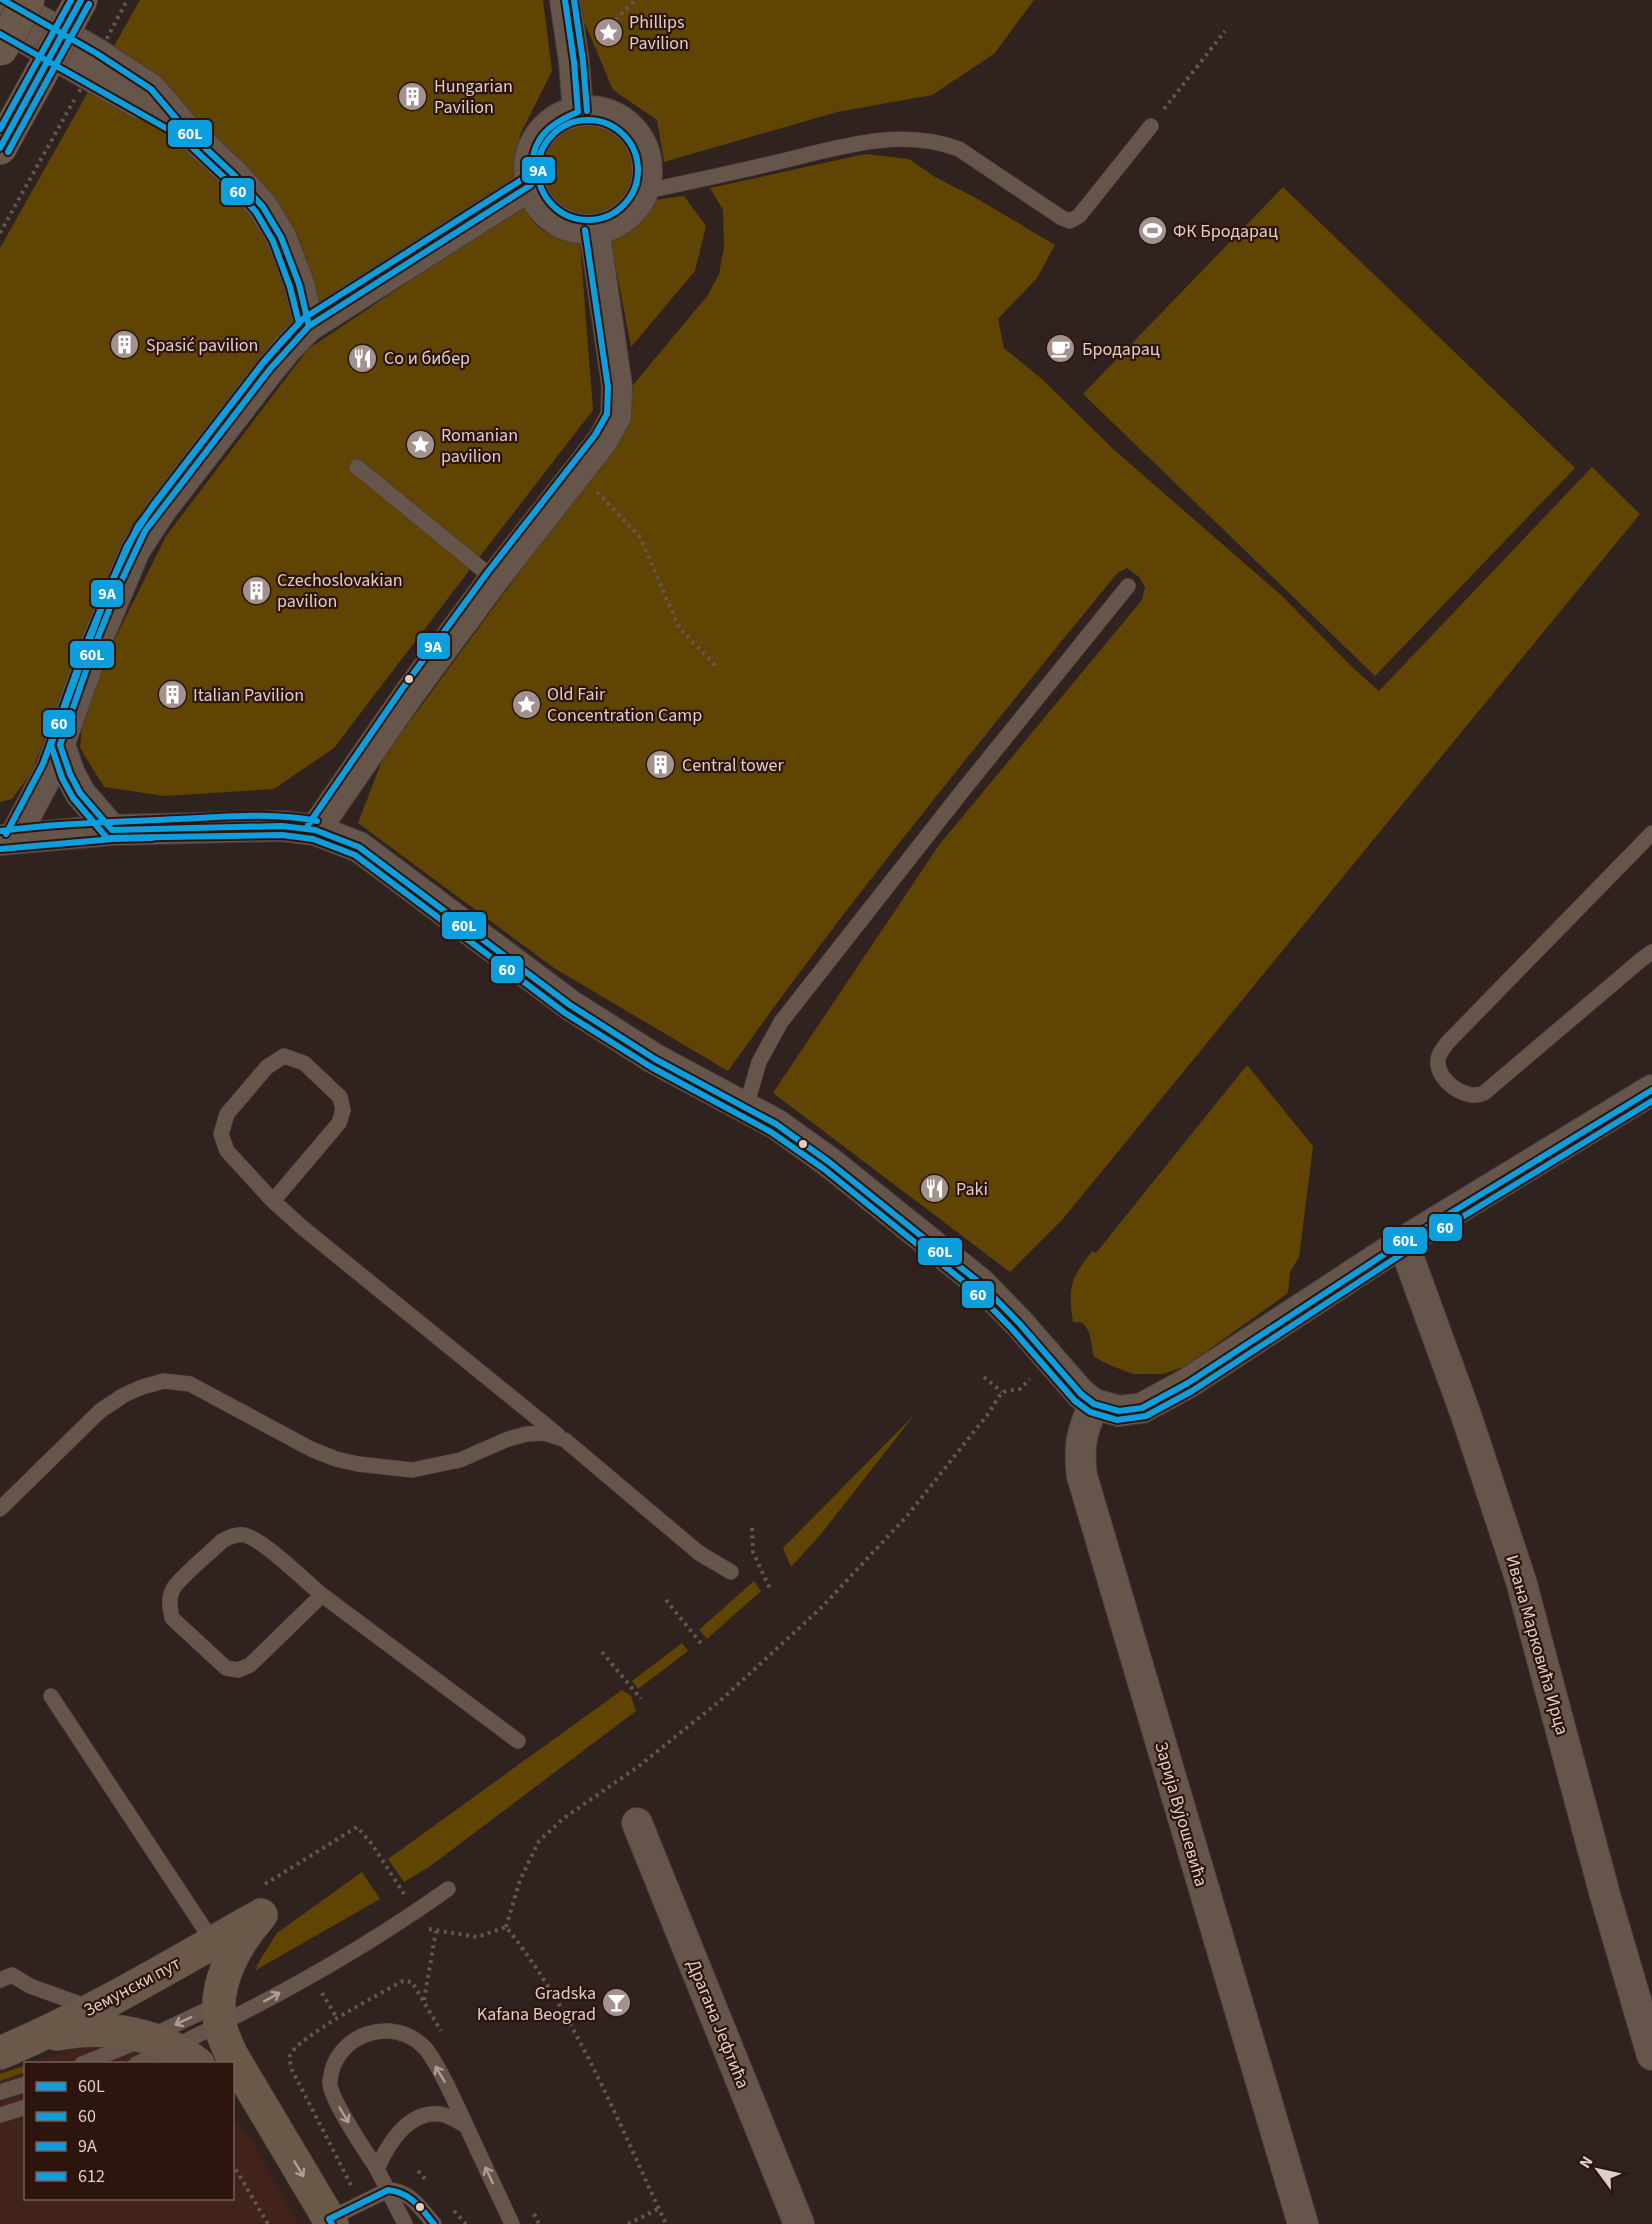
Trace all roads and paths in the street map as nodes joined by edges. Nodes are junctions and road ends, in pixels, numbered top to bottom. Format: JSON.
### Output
{"nodes":[{"id":1,"x":3,"y":0,"type":"edge"},
{"id":2,"x":28,"y":0,"type":"edge"},
{"id":3,"x":81,"y":0,"type":"edge"},
{"id":4,"x":127,"y":0,"type":"edge"},
{"id":5,"x":565,"y":0,"type":"edge"},
{"id":6,"x":635,"y":0,"type":"edge"},
{"id":7,"x":1225,"y":31,"type":"dead end"},
{"id":8,"x":0,"y":42,"type":"edge"},
{"id":9,"x":574,"y":62,"type":"junction"},
{"id":10,"x":578,"y":112,"type":"junction"},
{"id":11,"x":1151,"y":126,"type":"joint"},
{"id":12,"x":185,"y":129,"type":"junction"},
{"id":13,"x":0,"y":148,"type":"edge"},
{"id":14,"x":531,"y":185,"type":"junction"},
{"id":15,"x":642,"y":192,"type":"junction"},
{"id":16,"x":594,"y":229,"type":"junction"},
{"id":17,"x":0,"y":233,"type":"edge"},
{"id":18,"x":309,"y":326,"type":"junction"},
{"id":19,"x":357,"y":467,"type":"dead end"},
{"id":20,"x":579,"y":471,"type":"junction"},
{"id":21,"x":494,"y":579,"type":"junction"},
{"id":22,"x":1128,"y":586,"type":"dead end"},
{"id":23,"x":718,"y":668,"type":"dead end"},
{"id":24,"x":60,"y":745,"type":"junction"},
{"id":25,"x":112,"y":830,"type":"junction"},
{"id":26,"x":315,"y":830,"type":"junction"},
{"id":27,"x":1652,"y":833,"type":"edge"},
{"id":28,"x":7,"y":839,"type":"edge"},
{"id":29,"x":1652,"y":952,"type":"edge"},
{"id":30,"x":1652,"y":1090,"type":"edge"},
{"id":31,"x":746,"y":1107,"type":"junction"},
{"id":32,"x":273,"y":1201,"type":"junction"},
{"id":33,"x":1403,"y":1242,"type":"junction"},
{"id":34,"x":1034,"y":1374,"type":"dead end"},
{"id":35,"x":984,"y":1377,"type":"dead end"},
{"id":36,"x":1002,"y":1392,"type":"junction"},
{"id":37,"x":1094,"y":1404,"type":"junction"},
{"id":38,"x":565,"y":1440,"type":"junction"},
{"id":39,"x":0,"y":1509,"type":"edge"},
{"id":40,"x":752,"y":1528,"type":"dead end"},
{"id":41,"x":731,"y":1572,"type":"dead end"},
{"id":42,"x":770,"y":1589,"type":"dead end"},
{"id":43,"x":322,"y":1595,"type":"junction"},
{"id":44,"x":666,"y":1600,"type":"dead end"},
{"id":45,"x":703,"y":1646,"type":"dead end"},
{"id":46,"x":602,"y":1653,"type":"dead end"},
{"id":47,"x":51,"y":1696,"type":"dead end"},
{"id":48,"x":641,"y":1699,"type":"dead end"},
{"id":49,"x":518,"y":1742,"type":"dead end"},
{"id":50,"x":637,"y":1823,"type":"dead end"},
{"id":51,"x":448,"y":1889,"type":"dead end"},
{"id":52,"x":260,"y":1901,"type":"junction"},
{"id":53,"x":416,"y":1912,"type":"junction"},
{"id":54,"x":506,"y":1927,"type":"junction"},
{"id":55,"x":436,"y":1931,"type":"junction"},
{"id":56,"x":213,"y":1942,"type":"junction"},
{"id":57,"x":4,"y":1974,"type":"edge"},
{"id":58,"x":321,"y":1991,"type":"dead end"},
{"id":59,"x":424,"y":2000,"type":"junction"},
{"id":60,"x":92,"y":2008,"type":"junction"},
{"id":61,"x":219,"y":2014,"type":"junction"},
{"id":62,"x":337,"y":2018,"type":"junction"},
{"id":63,"x":40,"y":2037,"type":"junction"},
{"id":64,"x":447,"y":2040,"type":"dead end"},
{"id":65,"x":0,"y":2053,"type":"edge"},
{"id":66,"x":164,"y":2053,"type":"edge"},
{"id":67,"x":1652,"y":2055,"type":"edge"},
{"id":68,"x":97,"y":2062,"type":"edge"},
{"id":69,"x":24,"y":2085,"type":"edge"},
{"id":70,"x":0,"y":2092,"type":"edge"},
{"id":71,"x":234,"y":2094,"type":"edge"},
{"id":72,"x":24,"y":2108,"type":"edge"},
{"id":73,"x":0,"y":2115,"type":"edge"},
{"id":74,"x":268,"y":2119,"type":"junction"},
{"id":75,"x":466,"y":2126,"type":"junction"},
{"id":76,"x":234,"y":2166,"type":"edge"},
{"id":77,"x":376,"y":2169,"type":"junction"},
{"id":78,"x":388,"y":2190,"type":"junction"},
{"id":79,"x":362,"y":2203,"type":"junction"},
{"id":80,"x":658,"y":2209,"type":"junction"},
{"id":81,"x":330,"y":2222,"type":"edge"},
{"id":82,"x":267,"y":2224,"type":"edge"},
{"id":83,"x":405,"y":2224,"type":"edge"},
{"id":84,"x":434,"y":2224,"type":"edge"},
{"id":85,"x":512,"y":2224,"type":"edge"},
{"id":86,"x":628,"y":2224,"type":"edge"},
{"id":87,"x":666,"y":2224,"type":"edge"},
{"id":88,"x":799,"y":2224,"type":"edge"},
{"id":89,"x":1303,"y":2224,"type":"edge"}],
"edges":[{"from":1,"to":12,"type":"street"},
{"from":2,"to":8,"type":"main road","bridge":true},
{"from":3,"to":13,"type":"main road","bridge":true},
{"from":4,"to":17,"type":"path","bridge":true},
{"from":5,"to":9,"type":"street"},
{"from":6,"to":9,"type":"path"},
{"from":7,"to":11,"type":"path"},
{"from":8,"to":12,"type":"street"},
{"from":9,"to":10,"type":"street"},
{"from":10,"to":14,"type":"street"},
{"from":10,"to":15,"type":"street"},
{"from":11,"to":15,"type":"lane"},
{"from":12,"to":18,"type":"street"},
{"from":14,"to":16,"type":"street"},
{"from":14,"to":18,"type":"street"},
{"from":15,"to":16,"type":"street"},
{"from":16,"to":20,"type":"street"},
{"from":18,"to":24,"type":"street"},
{"from":19,"to":21,"type":"lane"},
{"from":20,"to":21,"type":"street"},
{"from":20,"to":23,"type":"path"},
{"from":21,"to":26,"type":"street"},
{"from":22,"to":31,"type":"lane"},
{"from":24,"to":25,"type":"street"},
{"from":24,"to":28,"type":"street"},
{"from":25,"to":26,"type":"street"},
{"from":25,"to":28,"type":"street"},
{"from":26,"to":31,"type":"street"},
{"from":27,"to":29,"type":"lane"},
{"from":30,"to":33,"type":"street"},
{"from":31,"to":37,"type":"street"},
{"from":32,"to":32,"type":"lane"},
{"from":32,"to":38,"type":"lane"},
{"from":33,"to":37,"type":"street"},
{"from":33,"to":67,"type":"street","name":"Ивана Марковића Ирца"},
{"from":34,"to":36,"type":"path"},
{"from":35,"to":36,"type":"path"},
{"from":36,"to":54,"type":"path"},
{"from":37,"to":89,"type":"street","name":"Зарија Вујошевића"},
{"from":38,"to":39,"type":"lane"},
{"from":38,"to":41,"type":"lane"},
{"from":40,"to":42,"type":"path"},
{"from":43,"to":43,"type":"lane"},
{"from":43,"to":49,"type":"lane"},
{"from":44,"to":45,"type":"path"},
{"from":46,"to":48,"type":"path"},
{"from":47,"to":56,"type":"lane"},
{"from":50,"to":88,"type":"street","name":"Драгана Јефтића"},
{"from":51,"to":53,"type":"lane"},
{"from":52,"to":53,"type":"path"},
{"from":52,"to":56,"type":"main road","name":"Земунски пут"},
{"from":52,"to":61,"type":"main road"},
{"from":53,"to":55,"type":"path"},
{"from":61,"to":53,"type":"lane","one_way":true},
{"from":54,"to":55,"type":"path"},
{"from":54,"to":80,"type":"path"},
{"from":55,"to":59,"type":"path"},
{"from":56,"to":60,"type":"main road","name":"Земунски пут"},
{"from":57,"to":60,"type":"lane"},
{"from":58,"to":62,"type":"path"},
{"from":59,"to":62,"type":"path"},
{"from":59,"to":64,"type":"path"},
{"from":60,"to":63,"type":"main road","name":"Земунски пут"},
{"from":61,"to":66,"type":"lane","one_way":true},
{"from":61,"to":66,"type":"lane"},
{"from":61,"to":74,"type":"main road"},
{"from":62,"to":79,"type":"path"},
{"from":63,"to":65,"type":"main road","name":"Земунски пут"},
{"from":63,"to":66,"type":"main road"},
{"from":66,"to":68,"type":"lane"},
{"from":69,"to":70,"type":"lane"},
{"from":71,"to":74,"type":"main road"},
{"from":72,"to":73,"type":"lane"},
{"from":74,"to":81,"type":"main road","one_way":true},
{"from":75,"to":77,"type":"lane"},
{"from":75,"to":77,"type":"lane","one_way":true},
{"from":85,"to":75,"type":"lane","one_way":true},
{"from":76,"to":82,"type":"path"},
{"from":77,"to":78,"type":"lane"},
{"from":78,"to":79,"type":"lane"},
{"from":78,"to":83,"type":"lane"},
{"from":78,"to":84,"type":"lane"},
{"from":79,"to":81,"type":"lane"},
{"from":80,"to":86,"type":"path"},
{"from":80,"to":87,"type":"path"}]}
